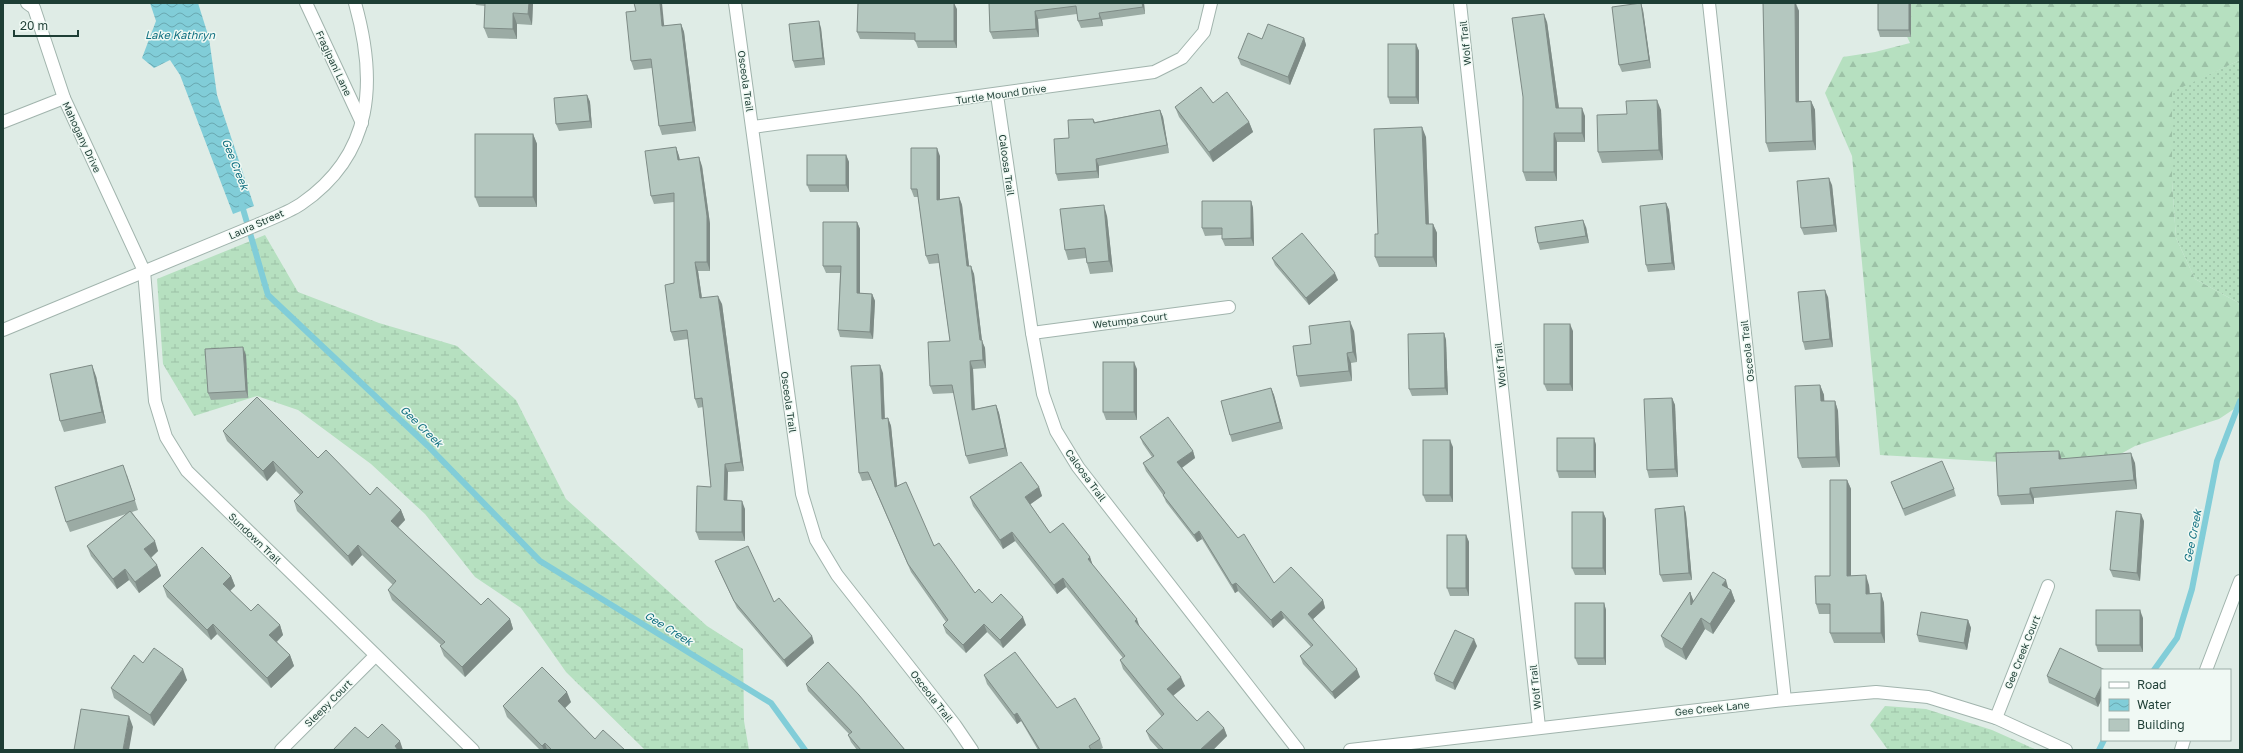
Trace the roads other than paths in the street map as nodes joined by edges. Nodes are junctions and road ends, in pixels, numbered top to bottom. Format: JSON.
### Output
{"nodes":[{"id":1,"x":27,"y":3,"type":"edge"},
{"id":2,"x":306,"y":3,"type":"edge"},
{"id":3,"x":355,"y":3,"type":"edge"},
{"id":4,"x":735,"y":3,"type":"edge"},
{"id":5,"x":1211,"y":3,"type":"edge"},
{"id":6,"x":1460,"y":3,"type":"edge"},
{"id":7,"x":1709,"y":3,"type":"edge"},
{"id":8,"x":997,"y":95,"type":"junction"},
{"id":9,"x":64,"y":98,"type":"junction"},
{"id":10,"x":3,"y":122,"type":"edge"},
{"id":11,"x":362,"y":123,"type":"junction"},
{"id":12,"x":753,"y":127,"type":"junction"},
{"id":13,"x":144,"y":270,"type":"junction"},
{"id":14,"x":1229,"y":307,"type":"dead end"},
{"id":15,"x":3,"y":330,"type":"edge"},
{"id":16,"x":1032,"y":333,"type":"junction"},
{"id":17,"x":2240,"y":581,"type":"edge"},
{"id":18,"x":2048,"y":586,"type":"dead end"},
{"id":19,"x":375,"y":656,"type":"junction"},
{"id":20,"x":2206,"y":669,"type":"edge"},
{"id":21,"x":1785,"y":700,"type":"junction"},
{"id":22,"x":1996,"y":718,"type":"junction"},
{"id":23,"x":1539,"y":727,"type":"junction"},
{"id":24,"x":281,"y":750,"type":"edge"},
{"id":25,"x":473,"y":750,"type":"edge"},
{"id":26,"x":972,"y":750,"type":"edge"},
{"id":27,"x":1298,"y":750,"type":"edge"},
{"id":28,"x":1350,"y":750,"type":"edge"},
{"id":29,"x":2066,"y":750,"type":"edge"}],
"edges":[{"from":1,"to":9,"type":"street","name":"Mahogany Drive"},
{"from":2,"to":11,"type":"street","name":"Fragipani Lane"},
{"from":3,"to":11,"type":"street","name":"Laura Street"},
{"from":4,"to":12,"type":"street","name":"Osceola Trail"},
{"from":5,"to":8,"type":"street","name":"Turtle Mound Drive"},
{"from":6,"to":23,"type":"street","name":"Wolf Trail"},
{"from":7,"to":21,"type":"street","name":"Osceola Trail"},
{"from":8,"to":12,"type":"street","name":"Turtle Mound Drive"},
{"from":8,"to":16,"type":"street","name":"Caloosa Trail"},
{"from":9,"to":10,"type":"street"},
{"from":9,"to":13,"type":"street","name":"Mahogany Drive"},
{"from":11,"to":13,"type":"street","name":"Laura Street"},
{"from":12,"to":26,"type":"street","name":"Osceola Trail"},
{"from":13,"to":15,"type":"street","name":"Laura Street"},
{"from":13,"to":19,"type":"street","name":"Sundown Trail"},
{"from":14,"to":16,"type":"street","name":"Wetumpa Court"},
{"from":16,"to":27,"type":"street","name":"Caloosa Trail"},
{"from":17,"to":20,"type":"street"},
{"from":18,"to":22,"type":"street","name":"Gee Creek Court"},
{"from":19,"to":24,"type":"street","name":"Sleepy Court"},
{"from":19,"to":25,"type":"street","name":"Sundown Trail"},
{"from":21,"to":22,"type":"street","name":"Gee Creek Lane"},
{"from":21,"to":23,"type":"street","name":"Gee Creek Lane"},
{"from":22,"to":29,"type":"street","name":"Gee Creek Lane"},
{"from":23,"to":28,"type":"street","name":"Gee Creek Lane"}]}
